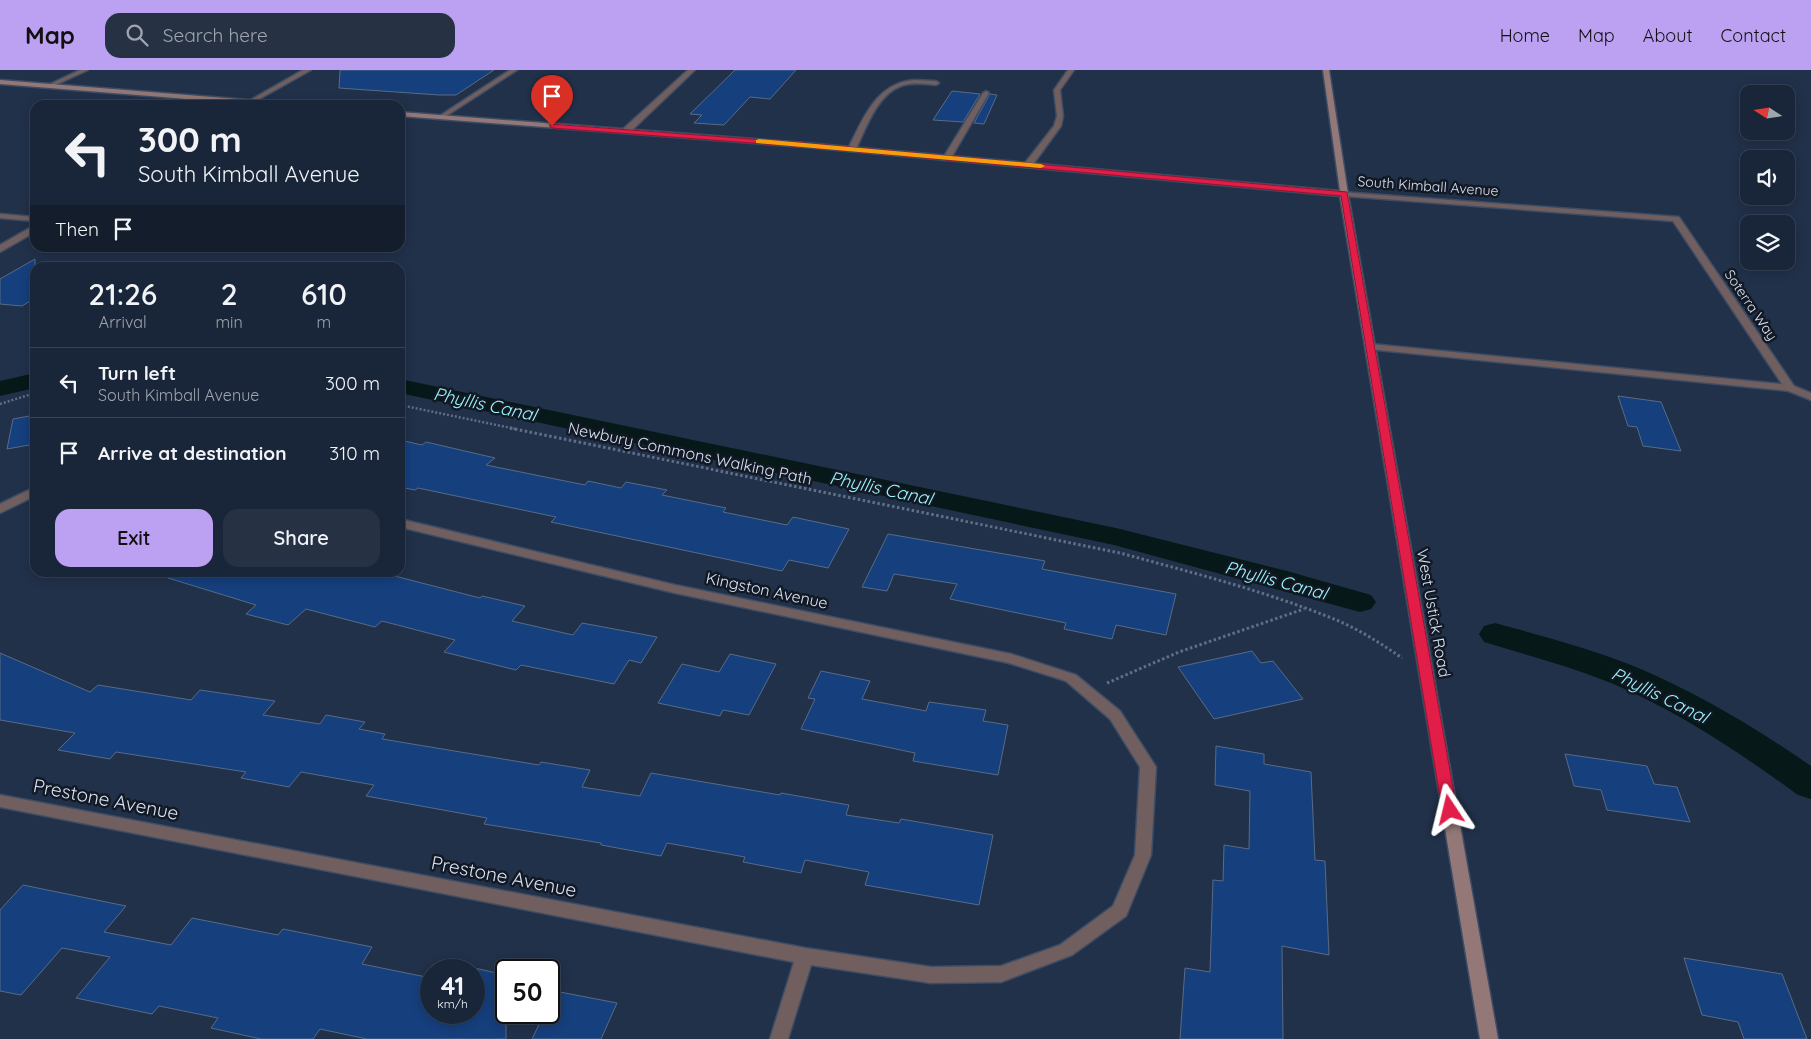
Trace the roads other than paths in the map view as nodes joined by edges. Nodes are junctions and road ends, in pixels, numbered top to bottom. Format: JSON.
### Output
{"nodes":[{"id":1,"x":85,"y":70,"type":"edge"},
{"id":2,"x":308,"y":70,"type":"edge"},
{"id":3,"x":514,"y":70,"type":"edge"},
{"id":4,"x":692,"y":70,"type":"edge"},
{"id":5,"x":1071,"y":70,"type":"edge"},
{"id":6,"x":1326,"y":70,"type":"edge"},
{"id":7,"x":0,"y":82,"type":"edge"},
{"id":8,"x":936,"y":83,"type":"dead end"},
{"id":9,"x":49,"y":86,"type":"junction"},
{"id":10,"x":986,"y":93,"type":"dead end"},
{"id":11,"x":189,"y":97,"type":"junction"},
{"id":12,"x":183,"y":100,"type":"edge"},
{"id":13,"x":226,"y":100,"type":"edge"},
{"id":14,"x":254,"y":100,"type":"edge"},
{"id":15,"x":405,"y":114,"type":"edge"},
{"id":16,"x":441,"y":117,"type":"junction"},
{"id":17,"x":626,"y":131,"type":"junction"},
{"id":18,"x":852,"y":149,"type":"junction"},
{"id":19,"x":946,"y":158,"type":"junction"},
{"id":20,"x":1028,"y":165,"type":"junction"},
{"id":21,"x":1344,"y":194,"type":"junction"},
{"id":22,"x":0,"y":216,"type":"edge"},
{"id":23,"x":30,"y":219,"type":"edge"},
{"id":24,"x":1676,"y":219,"type":"joint"},
{"id":25,"x":30,"y":231,"type":"edge"},
{"id":26,"x":0,"y":249,"type":"edge"},
{"id":27,"x":1371,"y":347,"type":"junction"},
{"id":28,"x":1790,"y":388,"type":"junction"},
{"id":29,"x":1811,"y":397,"type":"edge"},
{"id":30,"x":30,"y":494,"type":"edge"},
{"id":31,"x":0,"y":509,"type":"edge"},
{"id":32,"x":405,"y":524,"type":"edge"},
{"id":33,"x":0,"y":801,"type":"edge"},
{"id":34,"x":805,"y":956,"type":"junction"},
{"id":35,"x":1001,"y":974,"type":"joint"},
{"id":36,"x":778,"y":1039,"type":"edge"},
{"id":37,"x":1488,"y":1039,"type":"edge"}],
"edges":[{"from":1,"to":9,"type":"street"},
{"from":2,"to":14,"type":"street"},
{"from":3,"to":16,"type":"street"},
{"from":4,"to":17,"type":"street"},
{"from":5,"to":20,"type":"street"},
{"from":6,"to":21,"type":"street","name":"West Ustick Road"},
{"from":7,"to":9,"type":"street"},
{"from":8,"to":18,"type":"street"},
{"from":9,"to":11,"type":"street"},
{"from":10,"to":19,"type":"street"},
{"from":11,"to":12,"type":"street"},
{"from":11,"to":13,"type":"street"},
{"from":15,"to":16,"type":"street","name":"South Kimball Avenue"},
{"from":16,"to":17,"type":"street","name":"South Kimball Avenue"},
{"from":17,"to":18,"type":"street","name":"South Kimball Avenue"},
{"from":18,"to":19,"type":"street","name":"South Kimball Avenue"},
{"from":19,"to":20,"type":"street","name":"South Kimball Avenue"},
{"from":20,"to":21,"type":"street","name":"South Kimball Avenue"},
{"from":21,"to":24,"type":"street","name":"South Kimball Avenue"},
{"from":21,"to":27,"type":"street","name":"West Ustick Road"},
{"from":22,"to":23,"type":"street"},
{"from":24,"to":28,"type":"street","name":"Soterra Way"},
{"from":25,"to":26,"type":"street"},
{"from":27,"to":28,"type":"street"},
{"from":27,"to":37,"type":"street","name":"West Ustick Road"},
{"from":28,"to":29,"type":"street"},
{"from":30,"to":31,"type":"street"},
{"from":32,"to":35,"type":"street","name":"Kingston Avenue"},
{"from":33,"to":34,"type":"street","name":"Prestone Avenue"},
{"from":34,"to":35,"type":"street","name":"Prestone Avenue"},
{"from":34,"to":36,"type":"street"}]}
